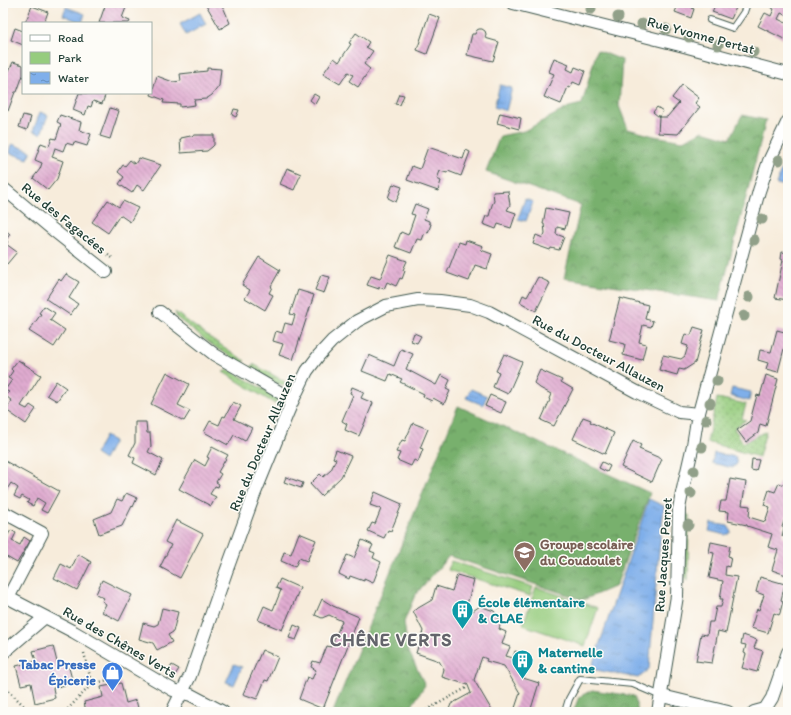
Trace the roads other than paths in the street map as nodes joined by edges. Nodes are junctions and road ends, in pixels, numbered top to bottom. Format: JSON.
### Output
{"nodes":[{"id":1,"x":513,"y":3,"type":"edge"},
{"id":2,"x":747,"y":3,"type":"edge"},
{"id":3,"x":710,"y":20,"type":"dead end"},
{"id":4,"x":788,"y":74,"type":"edge"},
{"id":5,"x":788,"y":121,"type":"edge"},
{"id":6,"x":3,"y":188,"type":"edge"},
{"id":7,"x":106,"y":272,"type":"dead end"},
{"id":8,"x":160,"y":312,"type":"dead end"},
{"id":9,"x":293,"y":400,"type":"junction"},
{"id":10,"x":697,"y":419,"type":"junction"},
{"id":11,"x":3,"y":512,"type":"edge"},
{"id":12,"x":5,"y":597,"type":"edge"},
{"id":13,"x":45,"y":617,"type":"junction"},
{"id":14,"x":788,"y":652,"type":"edge"},
{"id":15,"x":3,"y":653,"type":"edge"},
{"id":16,"x":183,"y":692,"type":"junction"},
{"id":17,"x":662,"y":696,"type":"junction"},
{"id":18,"x":172,"y":712,"type":"edge"},
{"id":19,"x":222,"y":712,"type":"edge"},
{"id":20,"x":565,"y":712,"type":"edge"},
{"id":21,"x":658,"y":712,"type":"edge"},
{"id":22,"x":728,"y":712,"type":"edge"},
{"id":23,"x":754,"y":712,"type":"edge"}],
"edges":[{"from":1,"to":4,"type":"street","name":"Rue Yvonne Pertat"},
{"from":2,"to":3,"type":"lane"},
{"from":5,"to":10,"type":"street"},
{"from":6,"to":7,"type":"street","name":"Rue des Fagacées"},
{"from":8,"to":9,"type":"street"},
{"from":9,"to":10,"type":"street","name":"Rue du Docteur Allauzen"},
{"from":9,"to":16,"type":"street","name":"Rue du Docteur Allauzen"},
{"from":10,"to":17,"type":"street","name":"Rue Jacques Perret"},
{"from":11,"to":12,"type":"street"},
{"from":12,"to":13,"type":"street","name":"Rue des Chênes Verts"},
{"from":13,"to":15,"type":"street"},
{"from":13,"to":16,"type":"street","name":"Rue des Chênes Verts"},
{"from":14,"to":23,"type":"street"},
{"from":16,"to":18,"type":"street","name":"Rue du Docteur Allauzen"},
{"from":16,"to":19,"type":"street","name":"Rue des Chênes Verts"},
{"from":17,"to":20,"type":"lane"},
{"from":17,"to":21,"type":"street","name":"Rue Jacques Perret"},
{"from":17,"to":22,"type":"street"}]}
